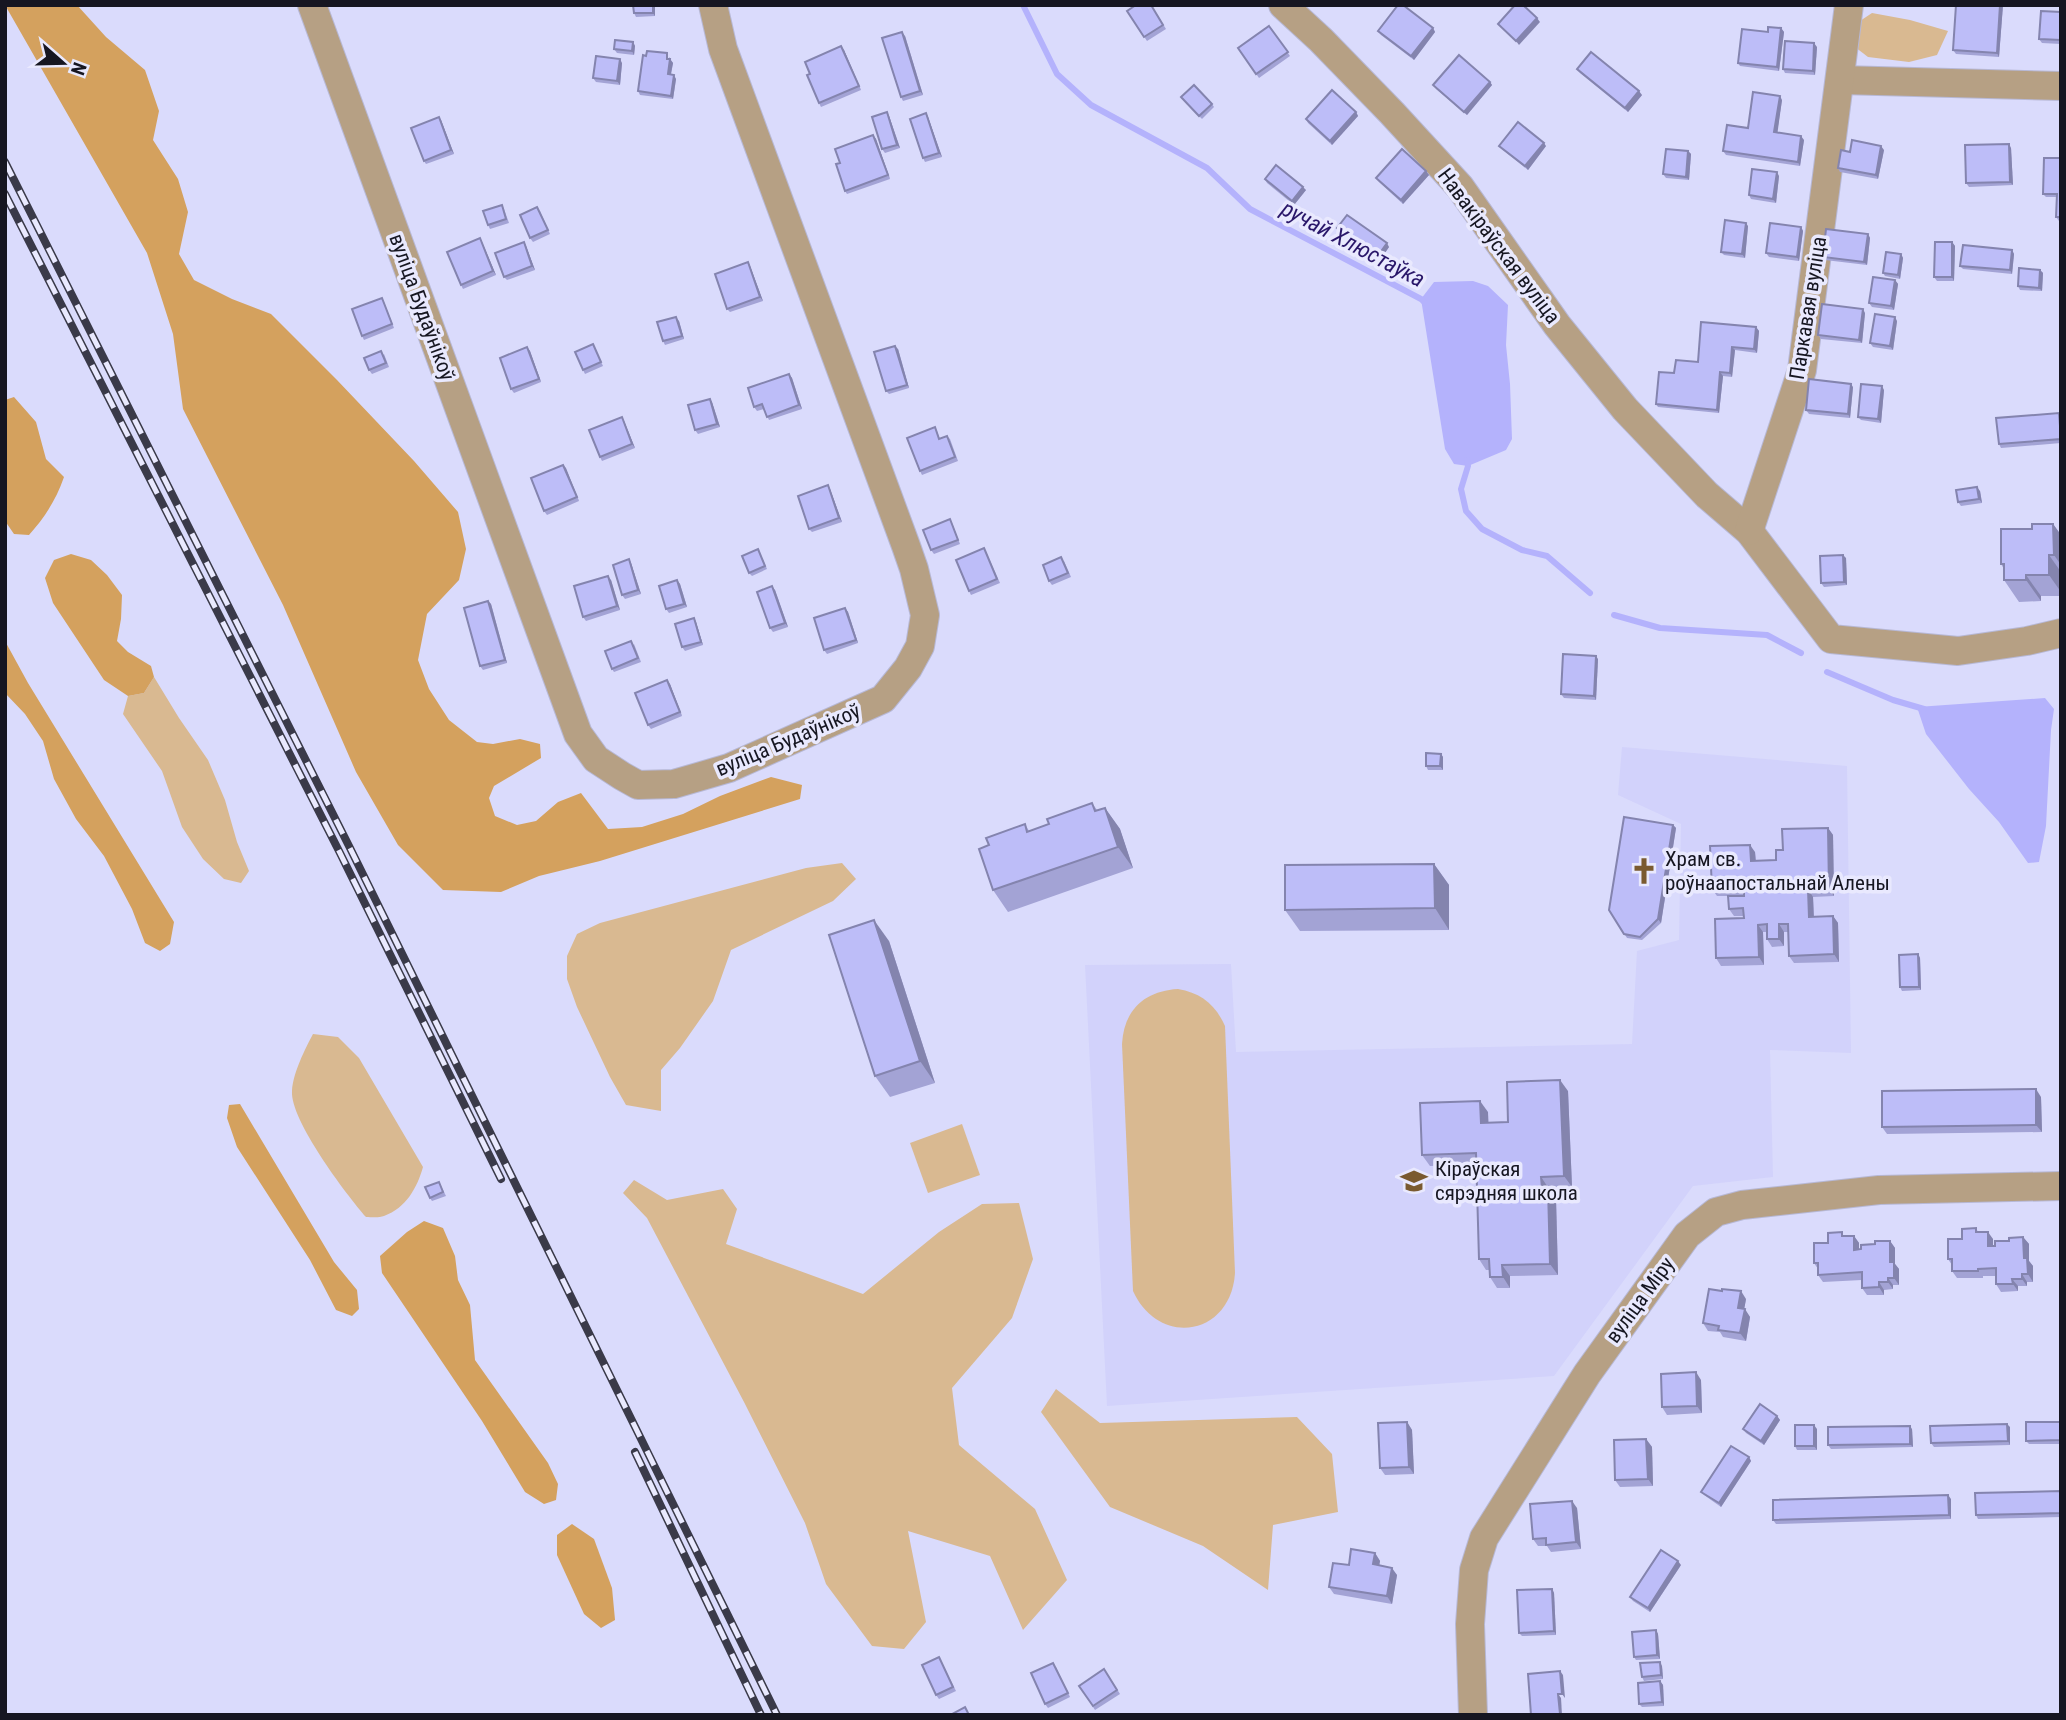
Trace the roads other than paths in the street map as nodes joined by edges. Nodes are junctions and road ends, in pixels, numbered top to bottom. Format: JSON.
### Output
{"nodes":[{"id":1,"x":312,"y":5,"type":"edge"},
{"id":2,"x":713,"y":5,"type":"edge"},
{"id":3,"x":1283,"y":5,"type":"edge"},
{"id":4,"x":1849,"y":5,"type":"edge"},
{"id":5,"x":1841,"y":80,"type":"junction"},
{"id":6,"x":2061,"y":86,"type":"edge"},
{"id":7,"x":1749,"y":531,"type":"junction"},
{"id":8,"x":2061,"y":633,"type":"edge"},
{"id":9,"x":2061,"y":1186,"type":"edge"},
{"id":10,"x":1473,"y":1715,"type":"edge"}],
"edges":[{"from":1,"to":2,"type":"street","name":"вуліца Будаўнікоў"},
{"from":3,"to":7,"type":"street","name":"Навакіраўская вуліца"},
{"from":4,"to":5,"type":"street","name":"Паркавая вуліца"},
{"from":5,"to":6,"type":"street"},
{"from":5,"to":7,"type":"street","name":"Паркавая вуліца"},
{"from":7,"to":8,"type":"street","name":"Навакіраўская вуліца"},
{"from":9,"to":10,"type":"street","name":"вуліца Міру"}]}
